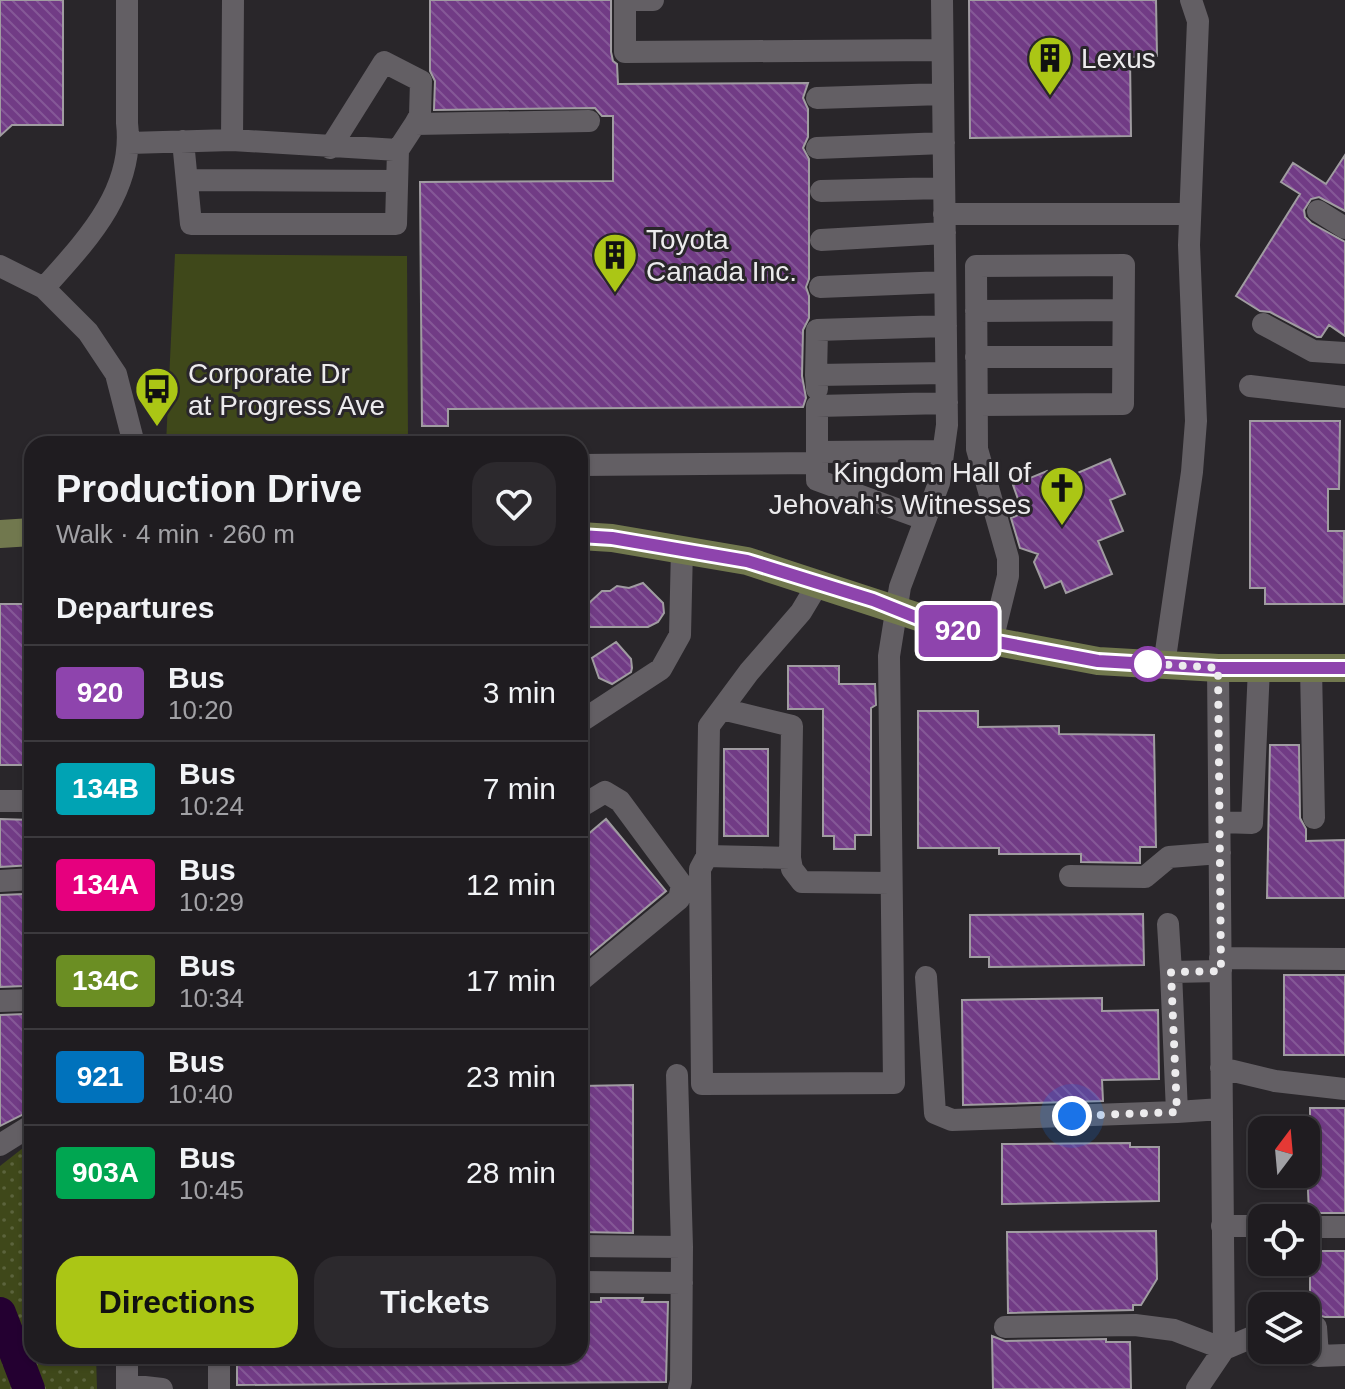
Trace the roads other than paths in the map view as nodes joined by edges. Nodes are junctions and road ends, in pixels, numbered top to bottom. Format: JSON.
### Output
{"nodes":[{"id":1,"x":127,"y":0,"type":"edge"},
{"id":2,"x":233,"y":0,"type":"edge"},
{"id":3,"x":625,"y":0,"type":"edge"},
{"id":4,"x":653,"y":0,"type":"edge"},
{"id":5,"x":942,"y":0,"type":"edge"},
{"id":6,"x":1191,"y":0,"type":"edge"},
{"id":7,"x":942,"y":50,"type":"junction"},
{"id":8,"x":943,"y":94,"type":"junction"},
{"id":9,"x":817,"y":98,"type":"dead end"},
{"id":10,"x":589,"y":121,"type":"dead end"},
{"id":11,"x":415,"y":124,"type":"junction"},
{"id":12,"x":128,"y":133,"type":"junction"},
{"id":13,"x":232,"y":140,"type":"junction"},
{"id":14,"x":183,"y":141,"type":"junction"},
{"id":15,"x":944,"y":143,"type":"junction"},
{"id":16,"x":330,"y":148,"type":"junction"},
{"id":17,"x":817,"y":148,"type":"dead end"},
{"id":18,"x":398,"y":150,"type":"junction"},
{"id":19,"x":187,"y":180,"type":"junction"},
{"id":20,"x":397,"y":181,"type":"junction"},
{"id":21,"x":944,"y":188,"type":"junction"},
{"id":22,"x":821,"y":191,"type":"dead end"},
{"id":23,"x":1318,"y":211,"type":"dead end"},
{"id":24,"x":1190,"y":214,"type":"junction"},
{"id":25,"x":944,"y":224,"type":"junction"},
{"id":26,"x":1345,"y":228,"type":"edge"},
{"id":27,"x":821,"y":240,"type":"dead end"},
{"id":28,"x":0,"y":266,"type":"edge"},
{"id":29,"x":945,"y":282,"type":"junction"},
{"id":30,"x":820,"y":287,"type":"dead end"},
{"id":31,"x":44,"y":288,"type":"junction"},
{"id":32,"x":1123,"y":310,"type":"junction"},
{"id":33,"x":976,"y":311,"type":"junction"},
{"id":34,"x":1263,"y":324,"type":"dead end"},
{"id":35,"x":946,"y":326,"type":"junction"},
{"id":36,"x":1345,"y":353,"type":"edge"},
{"id":37,"x":976,"y":357,"type":"junction"},
{"id":38,"x":1123,"y":357,"type":"junction"},
{"id":39,"x":946,"y":373,"type":"junction"},
{"id":40,"x":816,"y":375,"type":"junction"},
{"id":41,"x":1250,"y":386,"type":"dead end"},
{"id":42,"x":1345,"y":397,"type":"edge"},
{"id":43,"x":947,"y":403,"type":"junction"},
{"id":44,"x":977,"y":405,"type":"junction"},
{"id":45,"x":817,"y":406,"type":"junction"},
{"id":46,"x":132,"y":436,"type":"edge"},
{"id":47,"x":943,"y":451,"type":"junction"},
{"id":48,"x":817,"y":457,"type":"junction"},
{"id":49,"x":588,"y":465,"type":"edge"},
{"id":50,"x":924,"y":519,"type":"junction"},
{"id":51,"x":24,"y":532,"type":"edge"},
{"id":52,"x":0,"y":534,"type":"edge"},
{"id":53,"x":588,"y":536,"type":"edge"},
{"id":54,"x":682,"y":548,"type":"junction"},
{"id":55,"x":819,"y":582,"type":"junction"},
{"id":56,"x":895,"y":610,"type":"junction"},
{"id":57,"x":992,"y":641,"type":"junction"},
{"id":58,"x":1164,"y":665,"type":"junction"},
{"id":59,"x":1218,"y":668,"type":"junction"},
{"id":60,"x":1259,"y":668,"type":"junction"},
{"id":61,"x":1311,"y":668,"type":"junction"},
{"id":62,"x":1345,"y":668,"type":"edge"},
{"id":63,"x":722,"y":709,"type":"junction"},
{"id":64,"x":588,"y":717,"type":"edge"},
{"id":65,"x":0,"y":801,"type":"edge"},
{"id":66,"x":24,"y":801,"type":"edge"},
{"id":67,"x":588,"y":802,"type":"edge"},
{"id":68,"x":1314,"y":818,"type":"dead end"},
{"id":69,"x":1220,"y":822,"type":"junction"},
{"id":70,"x":1220,"y":853,"type":"junction"},
{"id":71,"x":707,"y":856,"type":"junction"},
{"id":72,"x":790,"y":858,"type":"junction"},
{"id":73,"x":1070,"y":876,"type":"dead end"},
{"id":74,"x":24,"y":880,"type":"edge"},
{"id":75,"x":0,"y":881,"type":"edge"},
{"id":76,"x":890,"y":883,"type":"junction"},
{"id":77,"x":1168,"y":924,"type":"dead end"},
{"id":78,"x":1345,"y":959,"type":"edge"},
{"id":79,"x":1220,"y":964,"type":"junction"},
{"id":80,"x":1171,"y":972,"type":"junction"},
{"id":81,"x":588,"y":974,"type":"edge"},
{"id":82,"x":926,"y":977,"type":"dead end"},
{"id":83,"x":24,"y":1000,"type":"edge"},
{"id":84,"x":0,"y":1001,"type":"edge"},
{"id":85,"x":1221,"y":1068,"type":"junction"},
{"id":86,"x":677,"y":1075,"type":"dead end"},
{"id":87,"x":1345,"y":1089,"type":"edge"},
{"id":88,"x":1221,"y":1109,"type":"junction"},
{"id":89,"x":1177,"y":1112,"type":"junction"},
{"id":90,"x":24,"y":1130,"type":"edge"},
{"id":91,"x":0,"y":1145,"type":"edge"},
{"id":92,"x":1222,"y":1226,"type":"junction"},
{"id":93,"x":1248,"y":1226,"type":"edge"},
{"id":94,"x":1320,"y":1227,"type":"edge"},
{"id":95,"x":1345,"y":1227,"type":"edge"},
{"id":96,"x":588,"y":1246,"type":"edge"},
{"id":97,"x":682,"y":1247,"type":"junction"},
{"id":98,"x":588,"y":1282,"type":"edge"},
{"id":99,"x":682,"y":1283,"type":"junction"},
{"id":100,"x":1005,"y":1327,"type":"dead end"},
{"id":101,"x":1248,"y":1339,"type":"edge"},
{"id":102,"x":1224,"y":1349,"type":"junction"},
{"id":103,"x":1345,"y":1355,"type":"edge"},
{"id":104,"x":1320,"y":1356,"type":"edge"},
{"id":105,"x":127,"y":1364,"type":"edge"},
{"id":106,"x":219,"y":1364,"type":"edge"},
{"id":107,"x":127,"y":1387,"type":"edge"},
{"id":108,"x":162,"y":1389,"type":"edge"},
{"id":109,"x":219,"y":1389,"type":"edge"},
{"id":110,"x":679,"y":1389,"type":"edge"},
{"id":111,"x":1197,"y":1389,"type":"edge"}],
"edges":[{"from":1,"to":12,"type":"street"},
{"from":2,"to":13,"type":"street"},
{"from":3,"to":4,"type":"street"},
{"from":3,"to":7,"type":"street"},
{"from":5,"to":7,"type":"street"},
{"from":6,"to":24,"type":"street"},
{"from":7,"to":8,"type":"street"},
{"from":8,"to":9,"type":"street"},
{"from":8,"to":15,"type":"street"},
{"from":10,"to":11,"type":"street"},
{"from":11,"to":16,"type":"street"},
{"from":11,"to":18,"type":"street"},
{"from":12,"to":14,"type":"street"},
{"from":12,"to":31,"type":"street"},
{"from":13,"to":14,"type":"street"},
{"from":13,"to":16,"type":"street"},
{"from":14,"to":19,"type":"street"},
{"from":15,"to":17,"type":"street"},
{"from":15,"to":21,"type":"street"},
{"from":16,"to":18,"type":"street"},
{"from":18,"to":20,"type":"street"},
{"from":19,"to":20,"type":"street"},
{"from":19,"to":20,"type":"street"},
{"from":21,"to":22,"type":"street"},
{"from":21,"to":25,"type":"street"},
{"from":23,"to":26,"type":"street"},
{"from":24,"to":25,"type":"street"},
{"from":24,"to":58,"type":"street"},
{"from":25,"to":27,"type":"street"},
{"from":25,"to":29,"type":"street"},
{"from":28,"to":31,"type":"street"},
{"from":29,"to":30,"type":"street"},
{"from":29,"to":35,"type":"street"},
{"from":31,"to":46,"type":"street"},
{"from":32,"to":33,"type":"street"},
{"from":32,"to":33,"type":"street"},
{"from":32,"to":38,"type":"street"},
{"from":33,"to":37,"type":"street"},
{"from":34,"to":36,"type":"street"},
{"from":35,"to":39,"type":"street"},
{"from":35,"to":40,"type":"street"},
{"from":37,"to":38,"type":"street"},
{"from":37,"to":44,"type":"street"},
{"from":38,"to":44,"type":"street"},
{"from":39,"to":40,"type":"street"},
{"from":39,"to":43,"type":"street"},
{"from":40,"to":45,"type":"street"},
{"from":41,"to":42,"type":"street"},
{"from":43,"to":45,"type":"street"},
{"from":43,"to":47,"type":"street"},
{"from":44,"to":57,"type":"street"},
{"from":45,"to":48,"type":"street"},
{"from":47,"to":48,"type":"street"},
{"from":47,"to":50,"type":"street"},
{"from":48,"to":49,"type":"street"},
{"from":48,"to":50,"type":"street"},
{"from":50,"to":56,"type":"street"},
{"from":51,"to":52,"type":"main road"},
{"from":53,"to":54,"type":"main road"},
{"from":54,"to":55,"type":"main road"},
{"from":54,"to":64,"type":"street"},
{"from":55,"to":56,"type":"main road"},
{"from":55,"to":63,"type":"street"},
{"from":56,"to":57,"type":"main road"},
{"from":56,"to":76,"type":"street"},
{"from":57,"to":58,"type":"main road"},
{"from":58,"to":59,"type":"main road"},
{"from":59,"to":60,"type":"main road"},
{"from":59,"to":69,"type":"street"},
{"from":60,"to":61,"type":"main road"},
{"from":60,"to":69,"type":"street"},
{"from":61,"to":62,"type":"main road"},
{"from":61,"to":68,"type":"street"},
{"from":63,"to":71,"type":"street"},
{"from":63,"to":72,"type":"street"},
{"from":65,"to":66,"type":"street"},
{"from":67,"to":81,"type":"street"},
{"from":69,"to":70,"type":"street"},
{"from":70,"to":73,"type":"street"},
{"from":70,"to":79,"type":"street"},
{"from":71,"to":72,"type":"street"},
{"from":71,"to":76,"type":"street"},
{"from":72,"to":76,"type":"street"},
{"from":74,"to":75,"type":"street"},
{"from":77,"to":80,"type":"street"},
{"from":78,"to":79,"type":"street"},
{"from":79,"to":80,"type":"street"},
{"from":79,"to":85,"type":"street"},
{"from":80,"to":89,"type":"street"},
{"from":82,"to":89,"type":"street"},
{"from":83,"to":84,"type":"street"},
{"from":85,"to":87,"type":"street"},
{"from":85,"to":88,"type":"street"},
{"from":86,"to":97,"type":"street"},
{"from":88,"to":89,"type":"street"},
{"from":88,"to":92,"type":"street"},
{"from":90,"to":91,"type":"street"},
{"from":92,"to":93,"type":"street"},
{"from":92,"to":102,"type":"street"},
{"from":94,"to":95,"type":"street"},
{"from":96,"to":97,"type":"street"},
{"from":97,"to":99,"type":"street"},
{"from":98,"to":99,"type":"street"},
{"from":99,"to":110,"type":"street"},
{"from":100,"to":102,"type":"street"},
{"from":101,"to":102,"type":"street"},
{"from":102,"to":111,"type":"street"},
{"from":103,"to":104,"type":"street"},
{"from":105,"to":107,"type":"street"},
{"from":106,"to":109,"type":"street"},
{"from":107,"to":108,"type":"street"}]}
